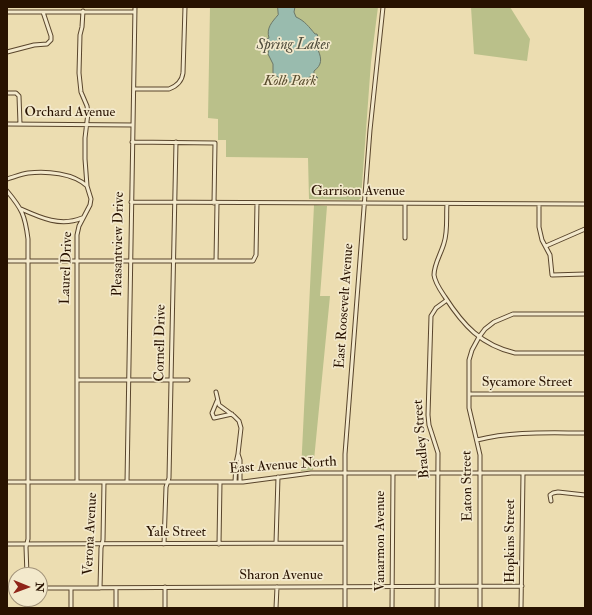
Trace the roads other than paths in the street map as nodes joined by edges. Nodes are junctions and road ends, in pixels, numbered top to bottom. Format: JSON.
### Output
{"nodes":[{"id":1,"x":135,"y":7,"type":"edge"},
{"id":2,"x":185,"y":7,"type":"edge"},
{"id":3,"x":382,"y":7,"type":"edge"},
{"id":4,"x":83,"y":11,"type":"junction"},
{"id":5,"x":7,"y":12,"type":"edge"},
{"id":6,"x":43,"y":12,"type":"junction"},
{"id":7,"x":135,"y":12,"type":"junction"},
{"id":8,"x":7,"y":52,"type":"edge"},
{"id":9,"x":134,"y":89,"type":"junction"},
{"id":10,"x":7,"y":93,"type":"edge"},
{"id":11,"x":7,"y":124,"type":"edge"},
{"id":12,"x":20,"y":124,"type":"junction"},
{"id":13,"x":88,"y":125,"type":"junction"},
{"id":14,"x":133,"y":125,"type":"junction"},
{"id":15,"x":132,"y":142,"type":"junction"},
{"id":16,"x":176,"y":142,"type":"junction"},
{"id":17,"x":7,"y":179,"type":"edge"},
{"id":18,"x":87,"y":186,"type":"junction"},
{"id":19,"x":7,"y":191,"type":"edge"},
{"id":20,"x":131,"y":202,"type":"junction"},
{"id":21,"x":175,"y":202,"type":"junction"},
{"id":22,"x":215,"y":203,"type":"junction"},
{"id":23,"x":257,"y":203,"type":"junction"},
{"id":24,"x":364,"y":204,"type":"junction"},
{"id":25,"x":405,"y":204,"type":"junction"},
{"id":26,"x":447,"y":204,"type":"junction"},
{"id":27,"x":539,"y":204,"type":"junction"},
{"id":28,"x":585,"y":204,"type":"edge"},
{"id":29,"x":21,"y":209,"type":"junction"},
{"id":30,"x":82,"y":218,"type":"junction"},
{"id":31,"x":585,"y":229,"type":"edge"},
{"id":32,"x":405,"y":238,"type":"dead end"},
{"id":33,"x":546,"y":246,"type":"junction"},
{"id":34,"x":77,"y":260,"type":"junction"},
{"id":35,"x":7,"y":261,"type":"edge"},
{"id":36,"x":28,"y":261,"type":"junction"},
{"id":37,"x":130,"y":261,"type":"junction"},
{"id":38,"x":173,"y":261,"type":"junction"},
{"id":39,"x":216,"y":261,"type":"junction"},
{"id":40,"x":585,"y":274,"type":"edge"},
{"id":41,"x":447,"y":300,"type":"junction"},
{"id":42,"x":585,"y":314,"type":"edge"},
{"id":43,"x":479,"y":337,"type":"junction"},
{"id":44,"x":585,"y":353,"type":"edge"},
{"id":45,"x":76,"y":380,"type":"junction"},
{"id":46,"x":128,"y":380,"type":"junction"},
{"id":47,"x":171,"y":380,"type":"junction"},
{"id":48,"x":188,"y":380,"type":"dead end"},
{"id":49,"x":216,"y":392,"type":"dead end"},
{"id":50,"x":469,"y":394,"type":"junction"},
{"id":51,"x":585,"y":394,"type":"edge"},
{"id":52,"x":218,"y":401,"type":"junction"},
{"id":53,"x":232,"y":414,"type":"junction"},
{"id":54,"x":585,"y":433,"type":"edge"},
{"id":55,"x":477,"y":440,"type":"junction"},
{"id":56,"x":238,"y":454,"type":"junction"},
{"id":57,"x":344,"y":473,"type":"junction"},
{"id":58,"x":393,"y":473,"type":"junction"},
{"id":59,"x":481,"y":473,"type":"junction"},
{"id":60,"x":585,"y":473,"type":"edge"},
{"id":61,"x":437,"y":474,"type":"junction"},
{"id":62,"x":523,"y":474,"type":"junction"},
{"id":63,"x":278,"y":477,"type":"junction"},
{"id":64,"x":7,"y":482,"type":"edge"},
{"id":65,"x":28,"y":482,"type":"junction"},
{"id":66,"x":77,"y":482,"type":"junction"},
{"id":67,"x":104,"y":482,"type":"junction"},
{"id":68,"x":127,"y":482,"type":"junction"},
{"id":69,"x":168,"y":482,"type":"junction"},
{"id":70,"x":220,"y":482,"type":"junction"},
{"id":71,"x":235,"y":482,"type":"junction"},
{"id":72,"x":240,"y":482,"type":"junction"},
{"id":73,"x":585,"y":495,"type":"edge"},
{"id":74,"x":551,"y":501,"type":"dead end"},
{"id":75,"x":102,"y":543,"type":"junction"},
{"id":76,"x":276,"y":543,"type":"junction"},
{"id":77,"x":344,"y":543,"type":"junction"},
{"id":78,"x":7,"y":544,"type":"edge"},
{"id":79,"x":27,"y":544,"type":"junction"},
{"id":80,"x":164,"y":544,"type":"junction"},
{"id":81,"x":219,"y":544,"type":"junction"},
{"id":82,"x":27,"y":567,"type":"edge"},
{"id":83,"x":345,"y":586,"type":"junction"},
{"id":84,"x":522,"y":586,"type":"junction"},
{"id":85,"x":165,"y":587,"type":"junction"},
{"id":86,"x":276,"y":587,"type":"junction"},
{"id":87,"x":392,"y":587,"type":"junction"},
{"id":88,"x":437,"y":587,"type":"junction"},
{"id":89,"x":479,"y":587,"type":"junction"},
{"id":90,"x":48,"y":588,"type":"edge"},
{"id":91,"x":71,"y":588,"type":"junction"},
{"id":92,"x":100,"y":588,"type":"junction"},
{"id":93,"x":116,"y":588,"type":"junction"},
{"id":94,"x":71,"y":608,"type":"edge"},
{"id":95,"x":116,"y":608,"type":"edge"},
{"id":96,"x":165,"y":608,"type":"edge"},
{"id":97,"x":276,"y":608,"type":"edge"},
{"id":98,"x":344,"y":608,"type":"edge"},
{"id":99,"x":392,"y":608,"type":"edge"},
{"id":100,"x":437,"y":608,"type":"edge"},
{"id":101,"x":480,"y":608,"type":"edge"},
{"id":102,"x":521,"y":608,"type":"edge"}],
"edges":[{"from":1,"to":7,"type":"street","name":"Pleasantview Drive"},
{"from":2,"to":9,"type":"street"},
{"from":3,"to":24,"type":"street","name":"East Roosevelt Avenue"},
{"from":4,"to":6,"type":"street"},
{"from":4,"to":7,"type":"street"},
{"from":4,"to":13,"type":"street","name":"Laurel Drive"},
{"from":5,"to":6,"type":"street"},
{"from":6,"to":8,"type":"street"},
{"from":7,"to":9,"type":"street","name":"Pleasantview Drive"},
{"from":9,"to":14,"type":"street","name":"Pleasantview Drive"},
{"from":10,"to":12,"type":"street"},
{"from":11,"to":12,"type":"street","name":"Orchard Avenue"},
{"from":12,"to":13,"type":"street","name":"Orchard Avenue"},
{"from":13,"to":14,"type":"street","name":"Orchard Avenue"},
{"from":13,"to":18,"type":"street","name":"Laurel Drive"},
{"from":14,"to":15,"type":"street","name":"Pleasantview Drive"},
{"from":15,"to":16,"type":"street"},
{"from":15,"to":20,"type":"street","name":"Pleasantview Drive"},
{"from":16,"to":21,"type":"street","name":"Cornell Drive"},
{"from":16,"to":22,"type":"street"},
{"from":17,"to":18,"type":"street"},
{"from":18,"to":30,"type":"street","name":"Laurel Drive"},
{"from":19,"to":29,"type":"street"},
{"from":20,"to":21,"type":"street","name":"Garrison Avenue"},
{"from":20,"to":37,"type":"street","name":"Pleasantview Drive"},
{"from":21,"to":22,"type":"street","name":"Garrison Avenue"},
{"from":21,"to":38,"type":"street","name":"Cornell Drive"},
{"from":22,"to":23,"type":"street","name":"Garrison Avenue"},
{"from":22,"to":39,"type":"street"},
{"from":23,"to":24,"type":"street","name":"Garrison Avenue"},
{"from":23,"to":39,"type":"street"},
{"from":24,"to":25,"type":"street","name":"Garrison Avenue"},
{"from":24,"to":57,"type":"street","name":"East Roosevelt Avenue"},
{"from":25,"to":26,"type":"street","name":"Garrison Avenue"},
{"from":25,"to":32,"type":"street"},
{"from":26,"to":27,"type":"street","name":"Garrison Avenue"},
{"from":26,"to":41,"type":"street"},
{"from":27,"to":28,"type":"street","name":"Garrison Avenue"},
{"from":27,"to":33,"type":"street"},
{"from":29,"to":30,"type":"street"},
{"from":29,"to":36,"type":"street"},
{"from":30,"to":34,"type":"street","name":"Laurel Drive"},
{"from":31,"to":33,"type":"street"},
{"from":33,"to":40,"type":"street"},
{"from":34,"to":36,"type":"street"},
{"from":34,"to":37,"type":"street"},
{"from":34,"to":45,"type":"street","name":"Laurel Drive"},
{"from":35,"to":36,"type":"street"},
{"from":36,"to":65,"type":"street"},
{"from":37,"to":38,"type":"street"},
{"from":37,"to":46,"type":"street","name":"Pleasantview Drive"},
{"from":38,"to":39,"type":"street"},
{"from":38,"to":47,"type":"street","name":"Cornell Drive"},
{"from":41,"to":43,"type":"street"},
{"from":41,"to":61,"type":"street","name":"Bradley Street"},
{"from":42,"to":43,"type":"street","name":"Eaton Street"},
{"from":43,"to":44,"type":"street"},
{"from":43,"to":50,"type":"street","name":"Eaton Street"},
{"from":45,"to":46,"type":"street"},
{"from":45,"to":66,"type":"street","name":"Laurel Drive"},
{"from":46,"to":47,"type":"street"},
{"from":46,"to":68,"type":"street","name":"Pleasantview Drive"},
{"from":47,"to":48,"type":"street"},
{"from":47,"to":69,"type":"street","name":"Cornell Drive"},
{"from":49,"to":52,"type":"street"},
{"from":50,"to":51,"type":"street","name":"Sycamore Street"},
{"from":50,"to":55,"type":"street","name":"Eaton Street"},
{"from":52,"to":53,"type":"street"},
{"from":52,"to":53,"type":"street"},
{"from":53,"to":56,"type":"street"},
{"from":54,"to":55,"type":"street"},
{"from":55,"to":59,"type":"street","name":"Eaton Street"},
{"from":56,"to":71,"type":"street"},
{"from":56,"to":72,"type":"street"},
{"from":57,"to":58,"type":"street","name":"East Avenue North"},
{"from":57,"to":63,"type":"street","name":"East Avenue North"},
{"from":57,"to":77,"type":"street","name":"East Roosevelt Avenue"},
{"from":58,"to":61,"type":"street","name":"East Avenue North"},
{"from":58,"to":87,"type":"street","name":"Vanarmon Avenue"},
{"from":59,"to":61,"type":"street","name":"East Avenue North"},
{"from":59,"to":62,"type":"street","name":"East Avenue North"},
{"from":59,"to":89,"type":"street","name":"Eaton Street"},
{"from":60,"to":62,"type":"street","name":"East Avenue North"},
{"from":61,"to":88,"type":"street","name":"Bradley Street"},
{"from":62,"to":84,"type":"street","name":"Hopkins Street"},
{"from":63,"to":72,"type":"street","name":"East Avenue North"},
{"from":63,"to":76,"type":"street"},
{"from":64,"to":65,"type":"street","name":"East Avenue North"},
{"from":65,"to":66,"type":"street","name":"East Avenue North"},
{"from":65,"to":79,"type":"street"},
{"from":66,"to":67,"type":"street","name":"East Avenue North"},
{"from":67,"to":68,"type":"street","name":"East Avenue North"},
{"from":67,"to":75,"type":"street","name":"Verona Avenue"},
{"from":68,"to":69,"type":"street","name":"East Avenue North"},
{"from":69,"to":70,"type":"street","name":"East Avenue North"},
{"from":69,"to":80,"type":"street","name":"Cornell Drive"},
{"from":70,"to":71,"type":"street","name":"East Avenue North"},
{"from":70,"to":81,"type":"street"},
{"from":71,"to":72,"type":"street","name":"East Avenue North"},
{"from":73,"to":74,"type":"street"},
{"from":75,"to":79,"type":"street","name":"Yale Street"},
{"from":75,"to":80,"type":"street","name":"Yale Street"},
{"from":75,"to":92,"type":"street","name":"Verona Avenue"},
{"from":76,"to":77,"type":"street","name":"Yale Street"},
{"from":76,"to":81,"type":"street","name":"Yale Street"},
{"from":77,"to":83,"type":"street","name":"East Roosevelt Avenue"},
{"from":78,"to":79,"type":"street","name":"Yale Street"},
{"from":79,"to":82,"type":"street"},
{"from":80,"to":81,"type":"street","name":"Yale Street"},
{"from":83,"to":86,"type":"street","name":"Sharon Avenue"},
{"from":83,"to":87,"type":"street","name":"Sharon Avenue"},
{"from":83,"to":98,"type":"street","name":"East Roosevelt Avenue"},
{"from":84,"to":89,"type":"street","name":"Sharon Avenue"},
{"from":84,"to":102,"type":"street","name":"Hopkins Street"},
{"from":85,"to":86,"type":"street","name":"Sharon Avenue"},
{"from":85,"to":93,"type":"street","name":"Sharon Avenue"},
{"from":85,"to":96,"type":"street"},
{"from":86,"to":97,"type":"street"},
{"from":87,"to":88,"type":"street","name":"Sharon Avenue"},
{"from":87,"to":99,"type":"street","name":"Vanarmon Avenue"},
{"from":88,"to":89,"type":"street","name":"Sharon Avenue"},
{"from":88,"to":100,"type":"street","name":"Bradley Street"},
{"from":89,"to":101,"type":"street","name":"Eaton Street"},
{"from":90,"to":91,"type":"street","name":"Sharon Avenue"},
{"from":91,"to":92,"type":"street","name":"Sharon Avenue"},
{"from":91,"to":94,"type":"street"},
{"from":92,"to":93,"type":"street","name":"Sharon Avenue"},
{"from":93,"to":95,"type":"street"}]}
